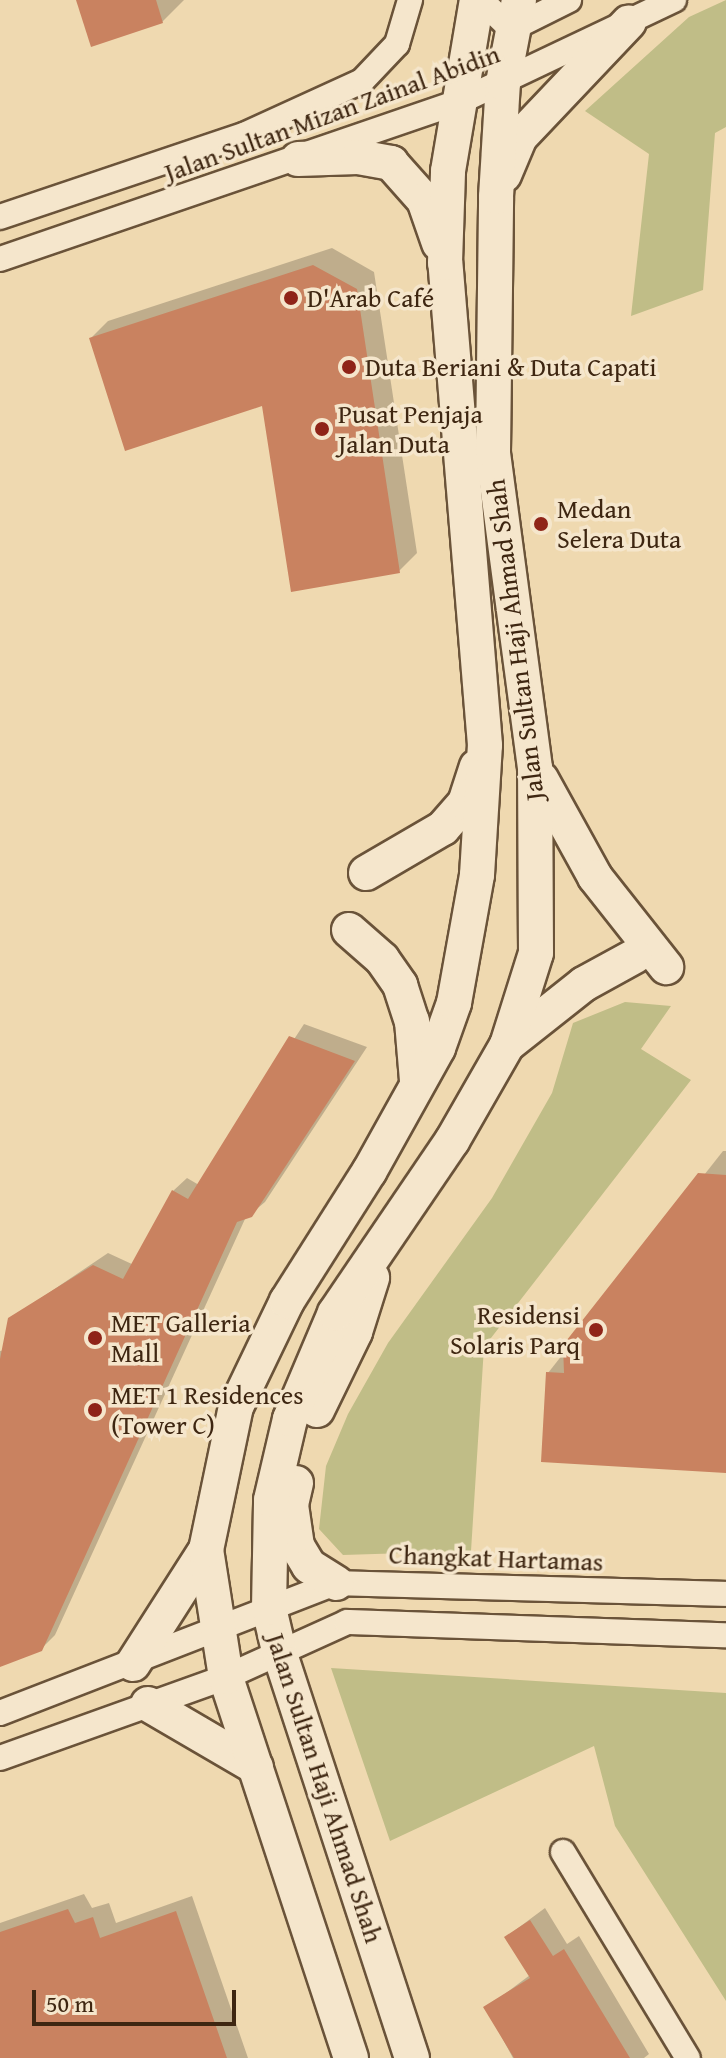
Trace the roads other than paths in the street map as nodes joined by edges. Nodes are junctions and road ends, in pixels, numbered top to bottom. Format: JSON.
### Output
{"nodes":[{"id":1,"x":410,"y":0,"type":"edge"},
{"id":2,"x":479,"y":0,"type":"edge"},
{"id":3,"x":569,"y":0,"type":"edge"},
{"id":4,"x":674,"y":0,"type":"edge"},
{"id":5,"x":515,"y":15,"type":"edge"},
{"id":6,"x":629,"y":22,"type":"junction"},
{"id":7,"x":503,"y":83,"type":"junction"},
{"id":8,"x":459,"y":102,"type":"junction"},
{"id":9,"x":298,"y":159,"type":"junction"},
{"id":10,"x":496,"y":197,"type":"junction"},
{"id":11,"x":0,"y":217,"type":"edge"},
{"id":12,"x":0,"y":259,"type":"edge"},
{"id":13,"x":445,"y":263,"type":"junction"},
{"id":14,"x":485,"y":745,"type":"junction"},
{"id":15,"x":535,"y":768,"type":"junction"},
{"id":16,"x":366,"y":873,"type":"dead end"},
{"id":17,"x":349,"y":930,"type":"dead end"},
{"id":18,"x":507,"y":1045,"type":"junction"},
{"id":19,"x":417,"y":1081,"type":"junction"},
{"id":20,"x":383,"y":1243,"type":"junction"},
{"id":21,"x":206,"y":1550,"type":"junction"},
{"id":22,"x":336,"y":1583,"type":"junction"},
{"id":23,"x":726,"y":1594,"type":"edge"},
{"id":24,"x":269,"y":1608,"type":"junction"},
{"id":25,"x":216,"y":1633,"type":"junction"},
{"id":26,"x":726,"y":1635,"type":"edge"},
{"id":27,"x":280,"y":1655,"type":"junction"},
{"id":28,"x":133,"y":1664,"type":"junction"},
{"id":29,"x":226,"y":1677,"type":"junction"},
{"id":30,"x":148,"y":1704,"type":"junction"},
{"id":31,"x":0,"y":1713,"type":"edge"},
{"id":32,"x":0,"y":1758,"type":"edge"},
{"id":33,"x":256,"y":1767,"type":"junction"},
{"id":34,"x":563,"y":1852,"type":"dead end"},
{"id":35,"x":351,"y":2058,"type":"edge"},
{"id":36,"x":412,"y":2058,"type":"edge"},
{"id":37,"x":688,"y":2058,"type":"edge"}],
"edges":[{"from":1,"to":11,"type":"street","name":"Jalan Sultan Mizan Zainal Abidin"},
{"from":2,"to":5,"type":"street","name":"Jalan Sultan Mizan Zainal Abidin"},
{"from":2,"to":8,"type":"street","name":"Jalan Sultan Haji Ahmad Shah"},
{"from":3,"to":5,"type":"street","name":"Jalan Sultan Mizan Zainal Abidin"},
{"from":4,"to":6,"type":"street","name":"Jalan Sultan Mizan Zainal Abidin"},
{"from":5,"to":7,"type":"street","name":"Jalan Sultan Haji Ahmad Shah"},
{"from":6,"to":7,"type":"street","name":"Jalan Sultan Mizan Zainal Abidin"},
{"from":6,"to":10,"type":"street"},
{"from":7,"to":8,"type":"street","name":"Jalan Sultan Mizan Zainal Abidin"},
{"from":7,"to":10,"type":"street","name":"Jalan Sultan Haji Ahmad Shah"},
{"from":8,"to":9,"type":"street","name":"Jalan Sultan Mizan Zainal Abidin"},
{"from":8,"to":13,"type":"street","name":"Jalan Sultan Haji Ahmad Shah"},
{"from":9,"to":12,"type":"street","name":"Jalan Sultan Mizan Zainal Abidin"},
{"from":9,"to":13,"type":"street"},
{"from":10,"to":15,"type":"street","name":"Jalan Sultan Haji Ahmad Shah"},
{"from":13,"to":14,"type":"street","name":"Jalan Sultan Haji Ahmad Shah"},
{"from":14,"to":16,"type":"street"},
{"from":14,"to":19,"type":"street","name":"Jalan Sultan Haji Ahmad Shah"},
{"from":15,"to":18,"type":"street","name":"Jalan Sultan Haji Ahmad Shah"},
{"from":15,"to":18,"type":"street"},
{"from":17,"to":19,"type":"street"},
{"from":18,"to":20,"type":"street","name":"Jalan Sultan Haji Ahmad Shah"},
{"from":19,"to":21,"type":"street","name":"Jalan Sultan Haji Ahmad Shah"},
{"from":20,"to":22,"type":"street"},
{"from":20,"to":24,"type":"street","name":"Jalan Sultan Haji Ahmad Shah"},
{"from":21,"to":25,"type":"street","name":"Jalan Sultan Haji Ahmad Shah"},
{"from":21,"to":28,"type":"street"},
{"from":22,"to":23,"type":"street","name":"Changkat Hartamas"},
{"from":22,"to":24,"type":"street","name":"Changkat Hartamas"},
{"from":24,"to":25,"type":"street","name":"Changkat Hartamas"},
{"from":24,"to":27,"type":"street","name":"Jalan Sultan Haji Ahmad Shah"},
{"from":25,"to":28,"type":"street","name":"Changkat Hartamas"},
{"from":25,"to":29,"type":"street","name":"Jalan Sultan Haji Ahmad Shah"},
{"from":26,"to":27,"type":"street"},
{"from":27,"to":29,"type":"street"},
{"from":27,"to":36,"type":"street","name":"Jalan Sultan Haji Ahmad Shah"},
{"from":28,"to":31,"type":"street","name":"Changkat Hartamas"},
{"from":29,"to":30,"type":"street"},
{"from":29,"to":33,"type":"street","name":"Jalan Sultan Haji Ahmad Shah"},
{"from":30,"to":32,"type":"street"},
{"from":30,"to":33,"type":"street"},
{"from":33,"to":35,"type":"street","name":"Jalan Sultan Haji Ahmad Shah"},
{"from":34,"to":37,"type":"street"}]}
